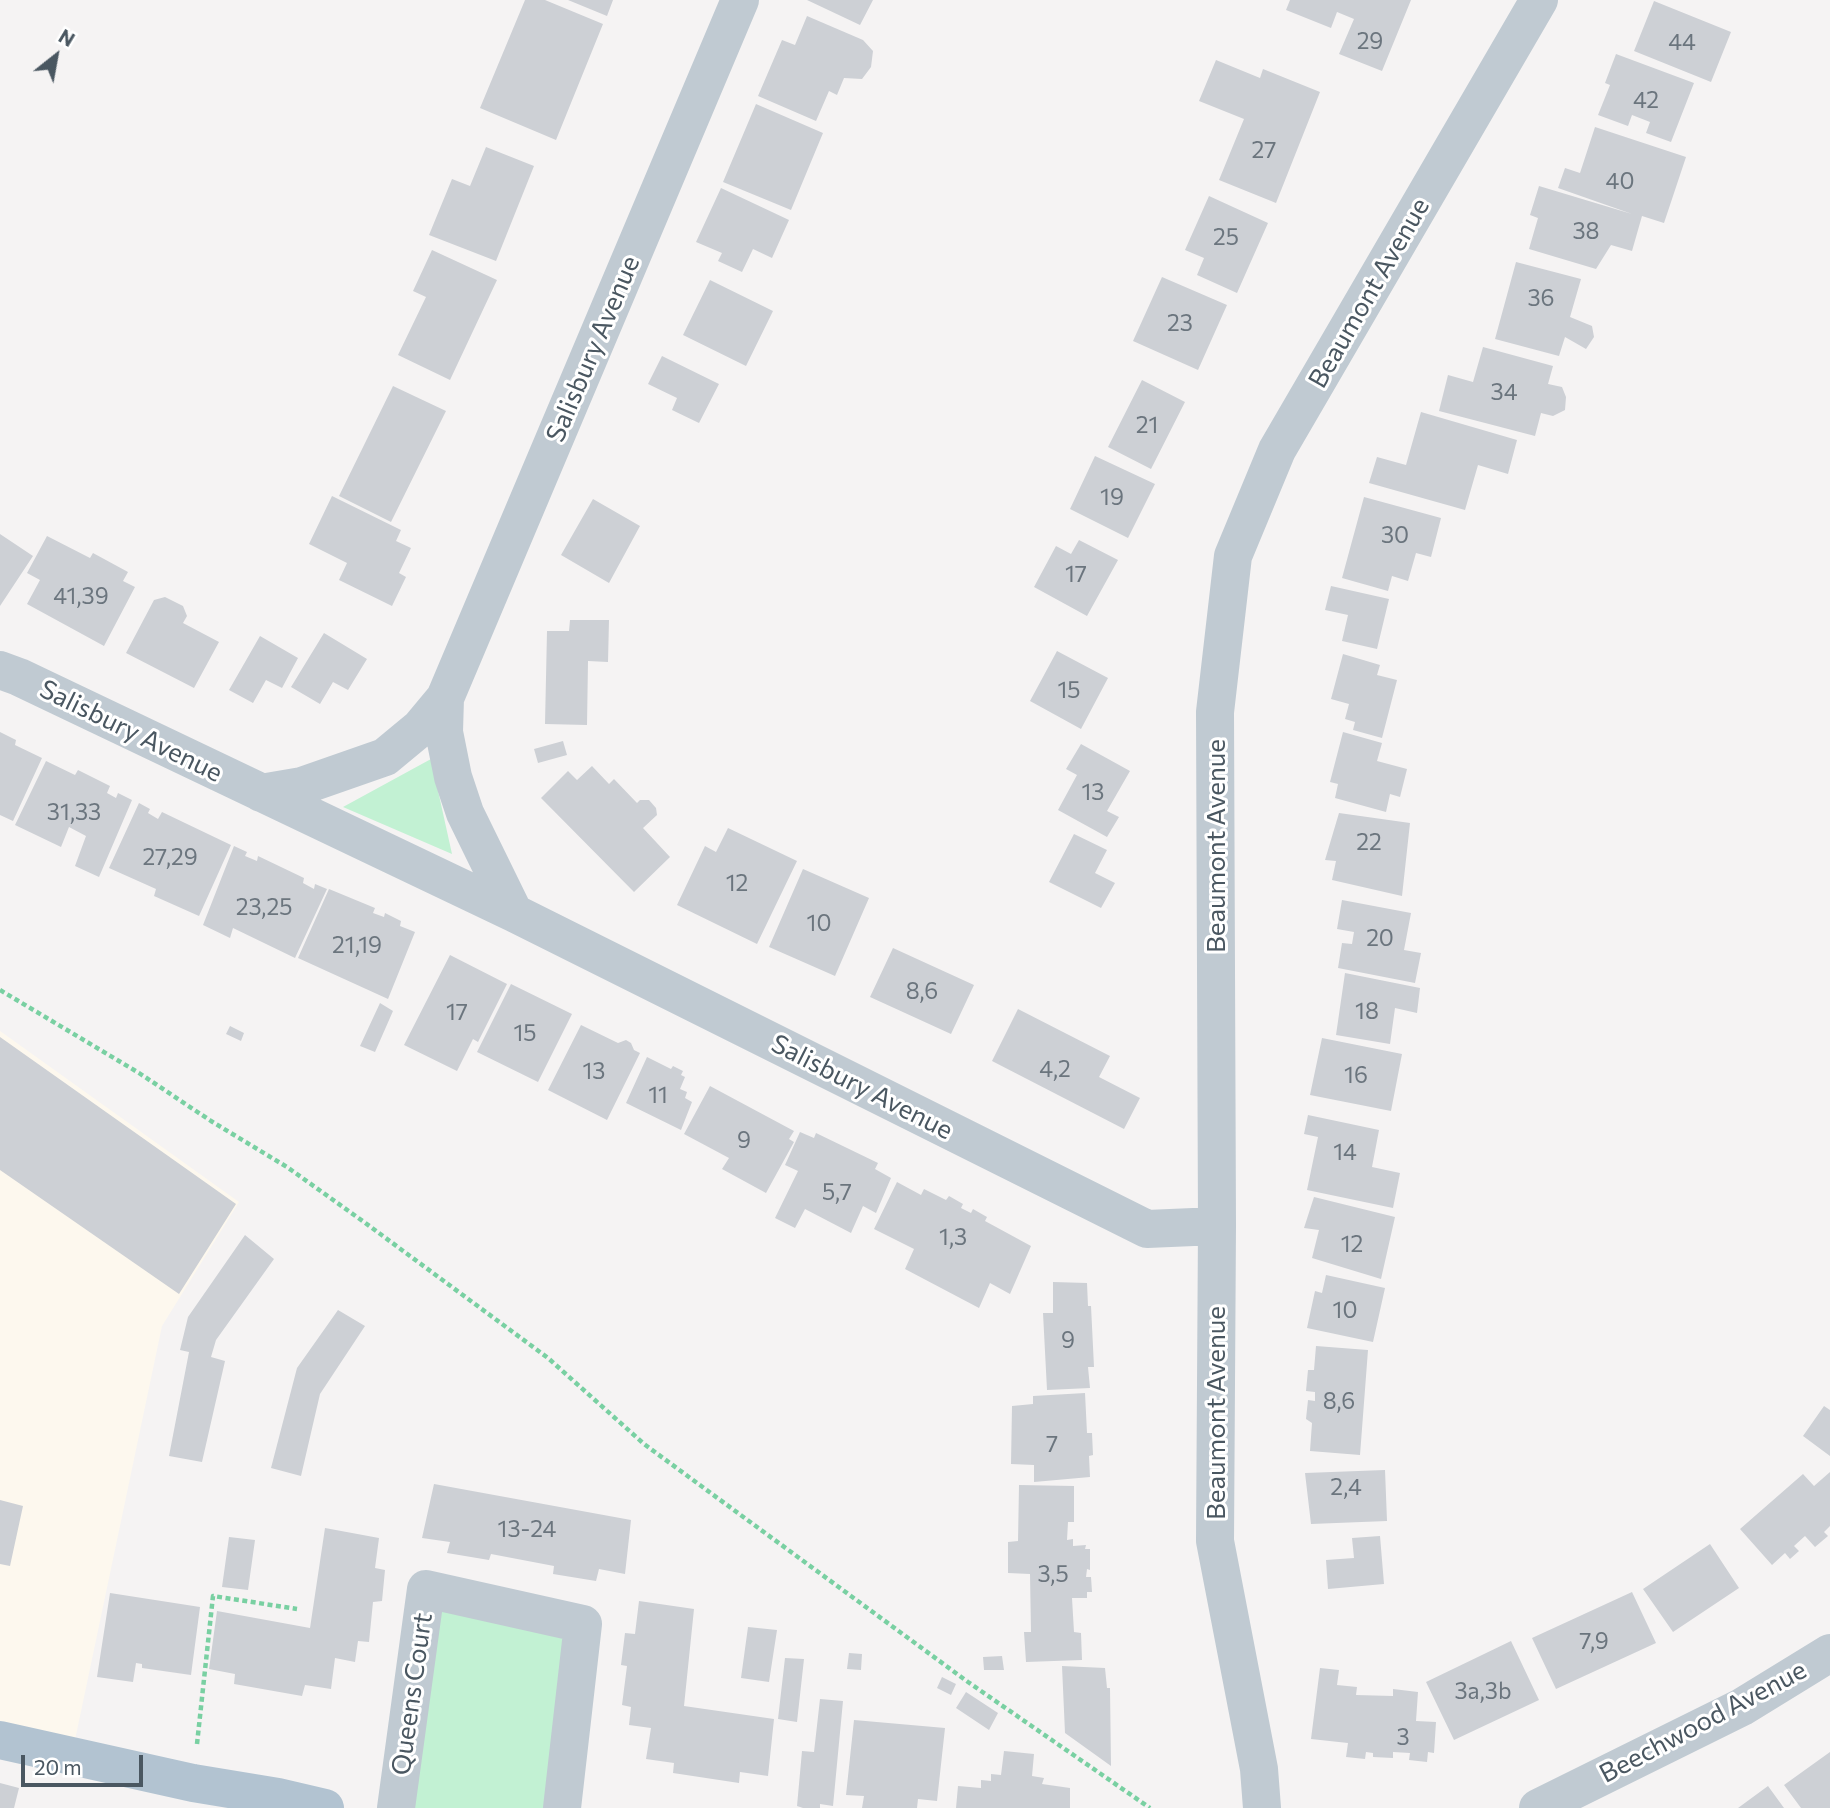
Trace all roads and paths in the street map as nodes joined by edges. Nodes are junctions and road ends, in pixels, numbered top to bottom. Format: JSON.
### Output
{"nodes":[{"id":1,"x":740,"y":0,"type":"edge"},
{"id":2,"x":1539,"y":0,"type":"edge"},
{"id":3,"x":0,"y":670,"type":"edge"},
{"id":4,"x":445,"y":698,"type":"junction"},
{"id":5,"x":261,"y":793,"type":"junction"},
{"id":6,"x":514,"y":912,"type":"junction"},
{"id":7,"x":0,"y":990,"type":"edge"},
{"id":8,"x":1217,"y":1226,"type":"junction"},
{"id":9,"x":297,"y":1609,"type":"dead end"},
{"id":10,"x":1830,"y":1653,"type":"edge"},
{"id":11,"x":0,"y":1741,"type":"edge"},
{"id":12,"x":1259,"y":1769,"type":"junction"},
{"id":13,"x":193,"y":1783,"type":"junction"},
{"id":14,"x":325,"y":1808,"type":"edge"},
{"id":15,"x":396,"y":1808,"type":"edge"},
{"id":16,"x":562,"y":1808,"type":"edge"},
{"id":17,"x":1150,"y":1808,"type":"edge"},
{"id":18,"x":1262,"y":1808,"type":"edge"},
{"id":19,"x":1273,"y":1808,"type":"edge"},
{"id":20,"x":1538,"y":1808,"type":"edge"}],
"edges":[{"from":1,"to":4,"type":"street","name":"Salisbury Avenue"},
{"from":2,"to":8,"type":"street","name":"Beaumont Avenue"},
{"from":3,"to":5,"type":"street","name":"Salisbury Avenue"},
{"from":4,"to":5,"type":"street","name":"Salisbury Avenue"},
{"from":4,"to":6,"type":"street","name":"Salisbury Avenue"},
{"from":5,"to":6,"type":"street","name":"Salisbury Avenue"},
{"from":6,"to":8,"type":"street","name":"Salisbury Avenue"},
{"from":7,"to":17,"type":"path"},
{"from":8,"to":12,"type":"street","name":"Beaumont Avenue"},
{"from":9,"to":13,"type":"path"},
{"from":10,"to":20,"type":"street","name":"Beechwood Avenue"},
{"from":11,"to":13,"type":"main road"},
{"from":12,"to":18,"type":"street","name":"Beaumont Avenue"},
{"from":12,"to":19,"type":"street","name":"Beaumont Avenue"},
{"from":13,"to":14,"type":"main road"},
{"from":15,"to":16,"type":"street","name":"Queens Court"}]}
